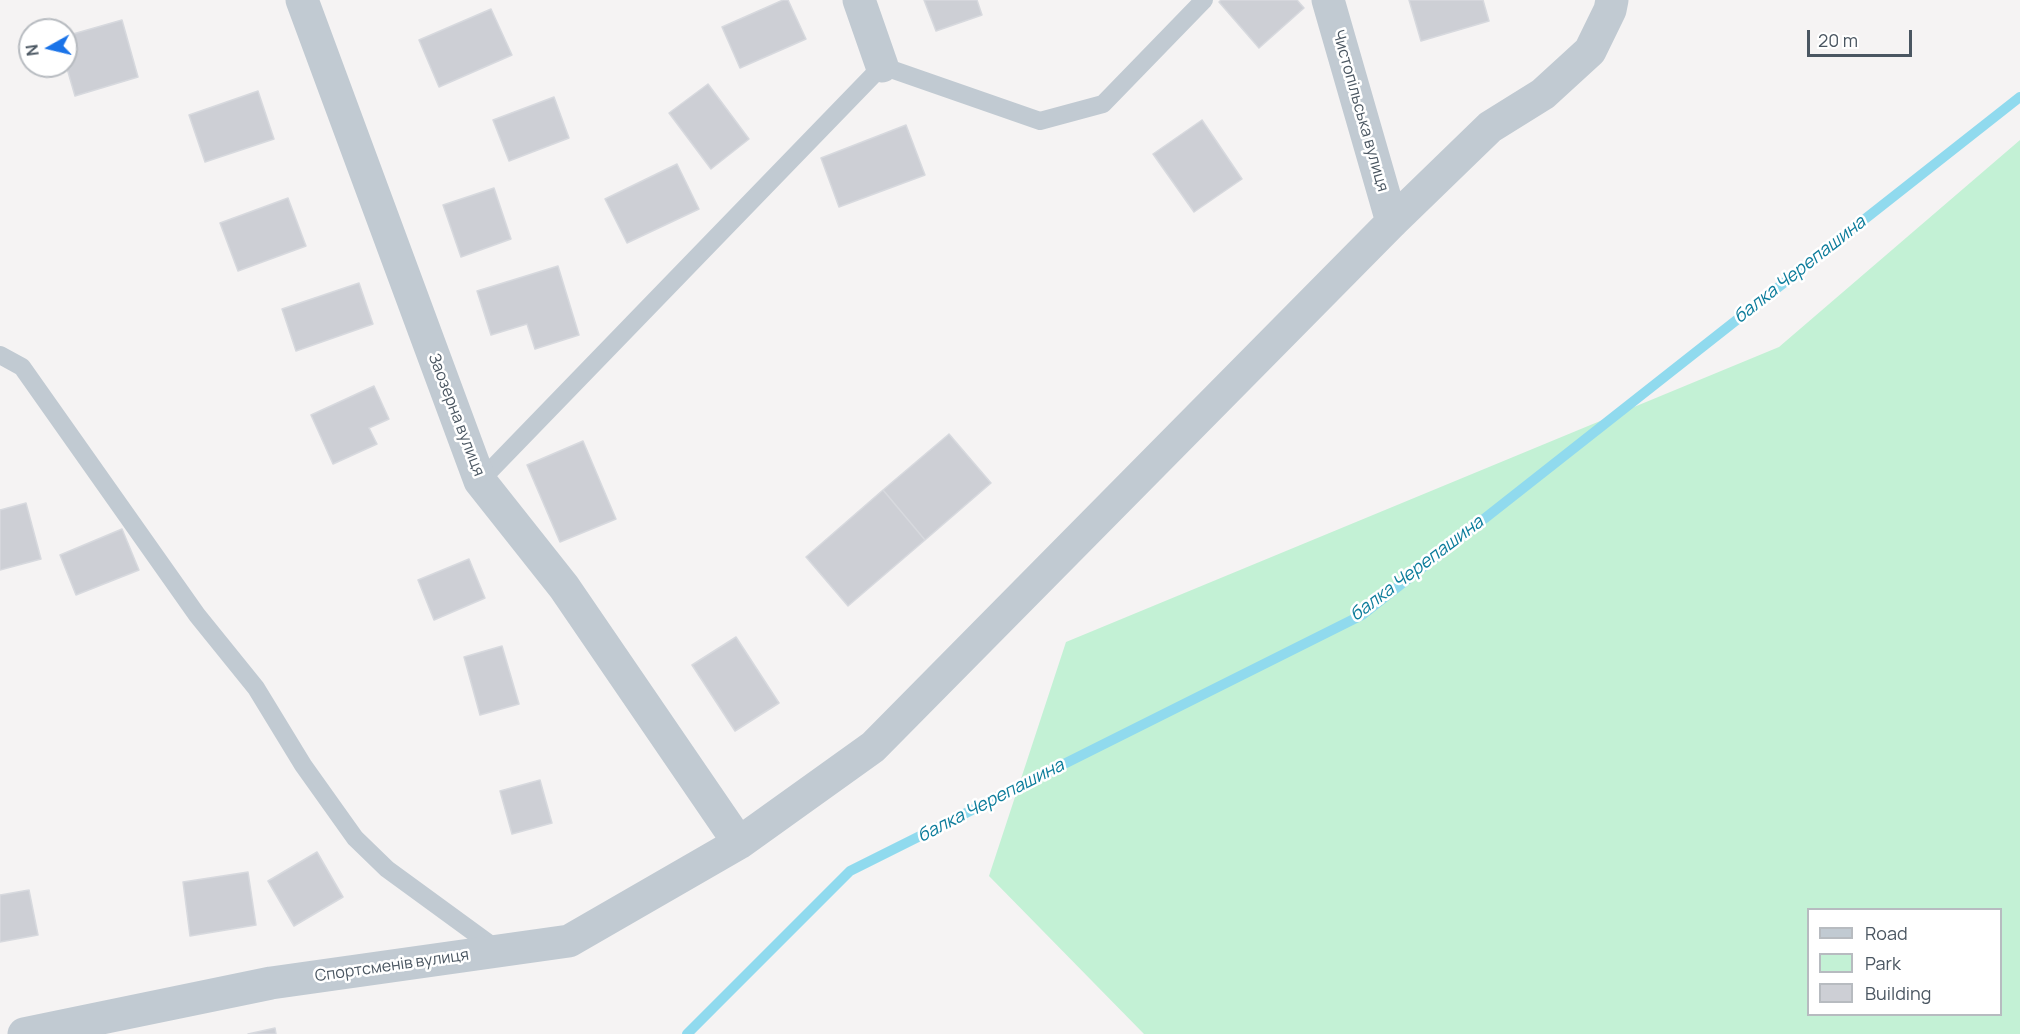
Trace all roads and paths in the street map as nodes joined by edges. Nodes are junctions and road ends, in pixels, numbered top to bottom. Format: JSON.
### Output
{"nodes":[{"id":1,"x":302,"y":0,"type":"edge"},
{"id":2,"x":859,"y":0,"type":"edge"},
{"id":3,"x":1204,"y":0,"type":"edge"},
{"id":4,"x":1328,"y":0,"type":"edge"},
{"id":5,"x":1612,"y":0,"type":"edge"},
{"id":6,"x":882,"y":66,"type":"junction"},
{"id":7,"x":1392,"y":222,"type":"junction"},
{"id":8,"x":0,"y":355,"type":"edge"},
{"id":9,"x":480,"y":481,"type":"junction"},
{"id":10,"x":739,"y":843,"type":"junction"},
{"id":11,"x":499,"y":951,"type":"junction"},
{"id":12,"x":24,"y":1034,"type":"edge"}],
"edges":[{"from":1,"to":9,"type":"street","name":"Заозерна вулиця"},
{"from":2,"to":6,"type":"street"},
{"from":3,"to":6,"type":"lane"},
{"from":4,"to":7,"type":"street","name":"Чистопільська вулиця"},
{"from":5,"to":7,"type":"street","name":"Спортсменів вулиця"},
{"from":6,"to":9,"type":"lane"},
{"from":7,"to":10,"type":"street","name":"Спортсменів вулиця"},
{"from":8,"to":11,"type":"lane"},
{"from":9,"to":10,"type":"street","name":"Заозерна вулиця"},
{"from":10,"to":11,"type":"street","name":"Спортсменів вулиця"},
{"from":11,"to":12,"type":"street","name":"Спортсменів вулиця"}]}
